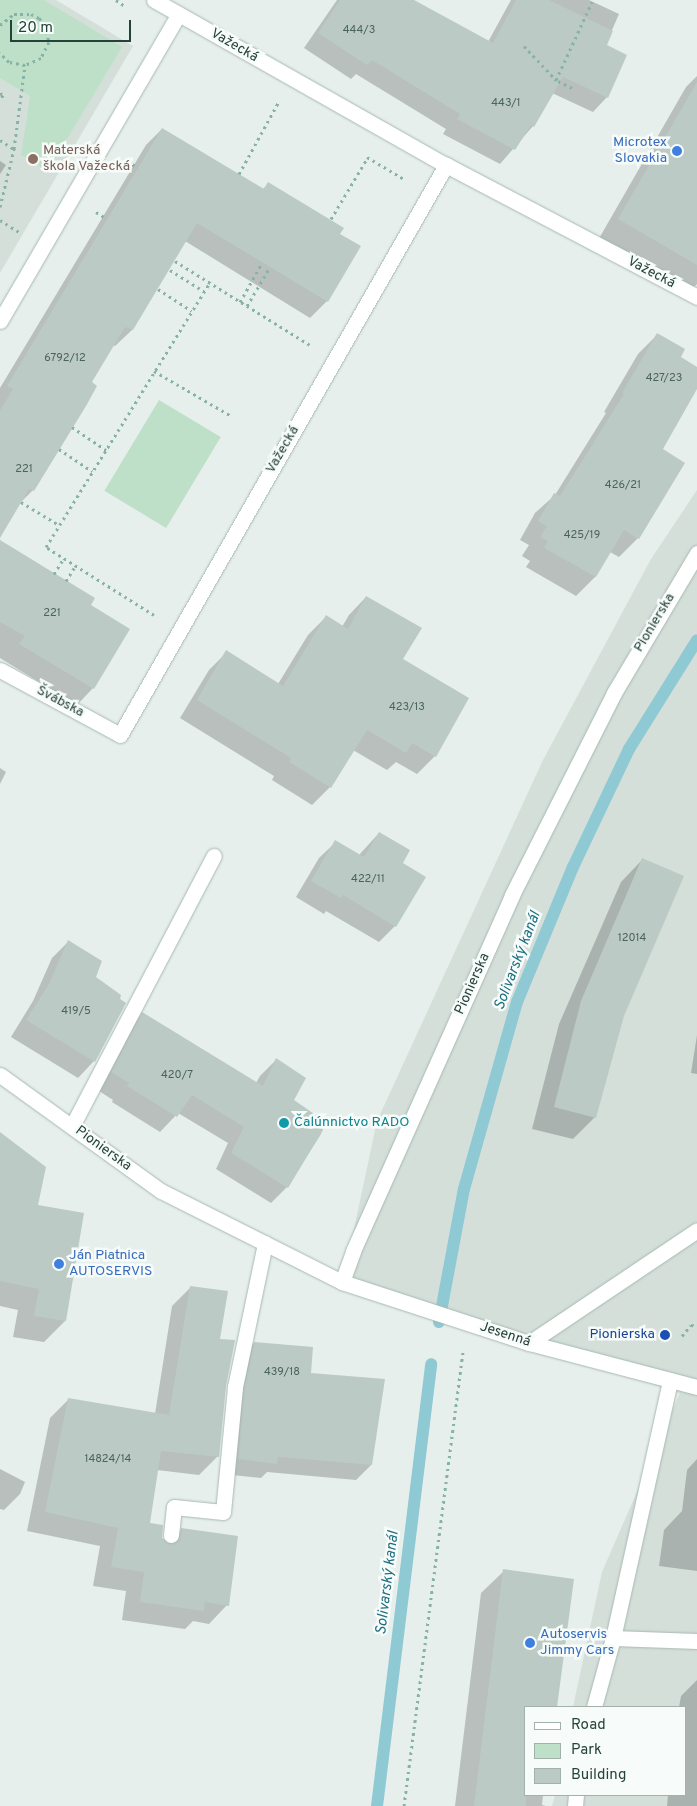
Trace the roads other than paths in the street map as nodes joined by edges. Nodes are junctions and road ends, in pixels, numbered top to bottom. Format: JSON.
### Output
{"nodes":[{"id":1,"x":154,"y":0,"type":"edge"},
{"id":2,"x":179,"y":14,"type":"junction"},
{"id":3,"x":446,"y":165,"type":"junction"},
{"id":4,"x":697,"y":297,"type":"edge"},
{"id":5,"x":0,"y":322,"type":"edge"},
{"id":6,"x":697,"y":553,"type":"edge"},
{"id":7,"x":0,"y":670,"type":"edge"},
{"id":8,"x":120,"y":735,"type":"joint"},
{"id":9,"x":214,"y":856,"type":"dead end"},
{"id":10,"x":0,"y":1075,"type":"edge"},
{"id":11,"x":72,"y":1126,"type":"junction"},
{"id":12,"x":697,"y":1230,"type":"edge"},
{"id":13,"x":266,"y":1243,"type":"junction"},
{"id":14,"x":342,"y":1282,"type":"junction"},
{"id":15,"x":529,"y":1343,"type":"junction"},
{"id":16,"x":670,"y":1380,"type":"junction"},
{"id":17,"x":697,"y":1387,"type":"edge"},
{"id":18,"x":171,"y":1535,"type":"dead end"},
{"id":19,"x":613,"y":1638,"type":"junction"},
{"id":20,"x":697,"y":1641,"type":"edge"},
{"id":21,"x":594,"y":1706,"type":"edge"}],
"edges":[{"from":1,"to":2,"type":"street","name":"Važecká"},
{"from":2,"to":3,"type":"street","name":"Važecká"},
{"from":2,"to":5,"type":"street"},
{"from":3,"to":4,"type":"street","name":"Važecká"},
{"from":3,"to":8,"type":"street","name":"Važecká"},
{"from":6,"to":14,"type":"street","name":"Pionierska"},
{"from":7,"to":8,"type":"street","name":"Švábska"},
{"from":9,"to":11,"type":"street"},
{"from":10,"to":11,"type":"street","name":"Pionierska"},
{"from":11,"to":13,"type":"street","name":"Pionierska"},
{"from":12,"to":15,"type":"street"},
{"from":13,"to":14,"type":"street","name":"Pionierska"},
{"from":13,"to":18,"type":"street"},
{"from":14,"to":15,"type":"street","name":"Jesenná"},
{"from":15,"to":16,"type":"street","name":"Jesenná"},
{"from":16,"to":17,"type":"street","name":"Jesenná"},
{"from":16,"to":19,"type":"street"},
{"from":19,"to":20,"type":"street"},
{"from":19,"to":21,"type":"street"}]}
